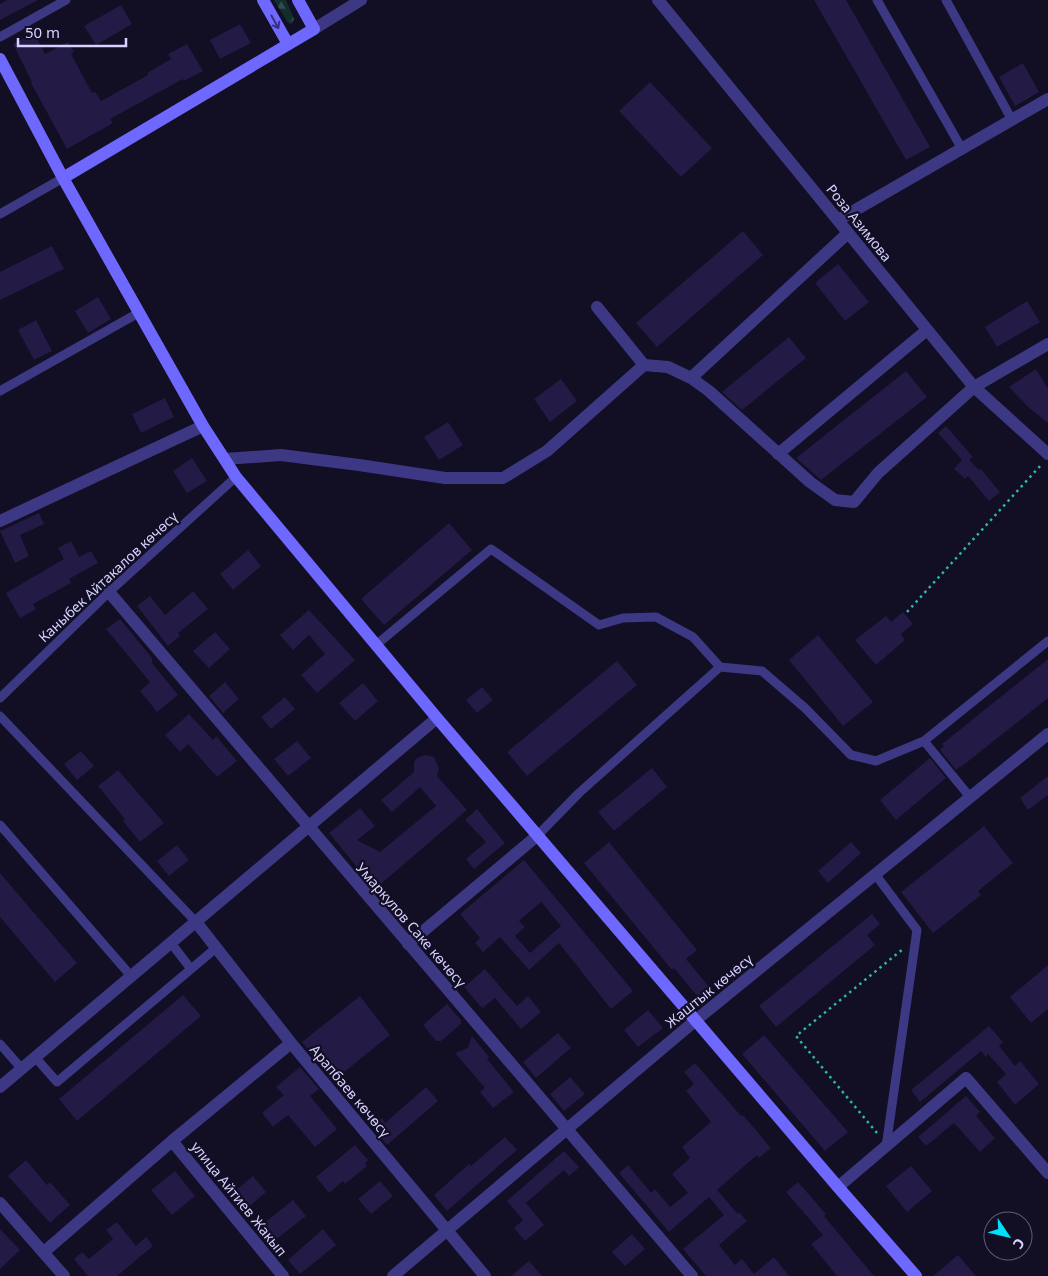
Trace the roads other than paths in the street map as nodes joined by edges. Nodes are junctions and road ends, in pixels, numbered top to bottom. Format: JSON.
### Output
{"nodes":[{"id":1,"x":66,"y":0,"type":"edge"},
{"id":2,"x":263,"y":0,"type":"edge"},
{"id":3,"x":298,"y":0,"type":"edge"},
{"id":4,"x":361,"y":0,"type":"edge"},
{"id":5,"x":658,"y":0,"type":"edge"},
{"id":6,"x":877,"y":0,"type":"edge"},
{"id":7,"x":946,"y":0,"type":"edge"},
{"id":8,"x":314,"y":29,"type":"junction"},
{"id":9,"x":0,"y":36,"type":"edge"},
{"id":10,"x":288,"y":44,"type":"junction"},
{"id":11,"x":0,"y":59,"type":"edge"},
{"id":12,"x":1048,"y":99,"type":"edge"},
{"id":13,"x":1012,"y":120,"type":"junction"},
{"id":14,"x":962,"y":149,"type":"junction"},
{"id":15,"x":63,"y":178,"type":"junction"},
{"id":16,"x":0,"y":214,"type":"edge"},
{"id":17,"x":838,"y":220,"type":"junction"},
{"id":18,"x":848,"y":232,"type":"junction"},
{"id":19,"x":597,"y":307,"type":"dead end"},
{"id":20,"x":140,"y":312,"type":"junction"},
{"id":21,"x":927,"y":330,"type":"junction"},
{"id":22,"x":1048,"y":344,"type":"edge"},
{"id":23,"x":644,"y":365,"type":"junction"},
{"id":24,"x":690,"y":378,"type":"junction"},
{"id":25,"x":974,"y":387,"type":"junction"},
{"id":26,"x":0,"y":391,"type":"edge"},
{"id":27,"x":204,"y":426,"type":"junction"},
{"id":28,"x":778,"y":454,"type":"junction"},
{"id":29,"x":225,"y":459,"type":"junction"},
{"id":30,"x":1045,"y":460,"type":"edge"},
{"id":31,"x":236,"y":477,"type":"junction"},
{"id":32,"x":0,"y":521,"type":"edge"},
{"id":33,"x":109,"y":592,"type":"junction"},
{"id":34,"x":1048,"y":641,"type":"edge"},
{"id":35,"x":376,"y":645,"type":"junction"},
{"id":36,"x":720,"y":667,"type":"junction"},
{"id":37,"x":0,"y":698,"type":"edge"},
{"id":38,"x":0,"y":716,"type":"edge"},
{"id":39,"x":437,"y":718,"type":"junction"},
{"id":40,"x":1048,"y":734,"type":"edge"},
{"id":41,"x":924,"y":741,"type":"junction"},
{"id":42,"x":970,"y":797,"type":"junction"},
{"id":43,"x":0,"y":825,"type":"edge"},
{"id":44,"x":308,"y":827,"type":"junction"},
{"id":45,"x":538,"y":835,"type":"junction"},
{"id":46,"x":875,"y":874,"type":"junction"},
{"id":47,"x":196,"y":922,"type":"junction"},
{"id":48,"x":170,"y":943,"type":"junction"},
{"id":49,"x":408,"y":944,"type":"junction"},
{"id":50,"x":216,"y":948,"type":"junction"},
{"id":51,"x":191,"y":969,"type":"junction"},
{"id":52,"x":132,"y":976,"type":"junction"},
{"id":53,"x":696,"y":1020,"type":"junction"},
{"id":54,"x":290,"y":1043,"type":"junction"},
{"id":55,"x":0,"y":1044,"type":"edge"},
{"id":56,"x":35,"y":1057,"type":"junction"},
{"id":57,"x":22,"y":1068,"type":"junction"},
{"id":58,"x":0,"y":1087,"type":"edge"},
{"id":59,"x":567,"y":1129,"type":"junction"},
{"id":60,"x":172,"y":1141,"type":"junction"},
{"id":61,"x":886,"y":1145,"type":"junction"},
{"id":62,"x":1048,"y":1173,"type":"edge"},
{"id":63,"x":838,"y":1187,"type":"junction"},
{"id":64,"x":0,"y":1203,"type":"edge"},
{"id":65,"x":448,"y":1231,"type":"junction"},
{"id":66,"x":44,"y":1252,"type":"junction"},
{"id":67,"x":64,"y":1276,"type":"edge"},
{"id":68,"x":283,"y":1276,"type":"edge"},
{"id":69,"x":394,"y":1276,"type":"edge"},
{"id":70,"x":485,"y":1276,"type":"edge"},
{"id":71,"x":692,"y":1276,"type":"edge"},
{"id":72,"x":916,"y":1276,"type":"edge"}],
"edges":[{"from":1,"to":9,"type":"lane"},
{"from":2,"to":10,"type":"main road","one_way":true},
{"from":3,"to":8,"type":"main road"},
{"from":4,"to":8,"type":"street"},
{"from":5,"to":17,"type":"street","name":"Роза Азимова"},
{"from":6,"to":14,"type":"lane"},
{"from":7,"to":13,"type":"lane"},
{"from":8,"to":10,"type":"main road"},
{"from":10,"to":15,"type":"main road"},
{"from":11,"to":15,"type":"main road"},
{"from":12,"to":13,"type":"street"},
{"from":13,"to":14,"type":"street"},
{"from":14,"to":17,"type":"street"},
{"from":15,"to":16,"type":"lane"},
{"from":15,"to":20,"type":"main road"},
{"from":17,"to":18,"type":"street","name":"Роза Азимова"},
{"from":18,"to":21,"type":"street","name":"Роза Азимова"},
{"from":18,"to":24,"type":"street"},
{"from":19,"to":23,"type":"street"},
{"from":20,"to":26,"type":"lane"},
{"from":20,"to":27,"type":"main road"},
{"from":21,"to":25,"type":"street","name":"Роза Азимова"},
{"from":21,"to":28,"type":"street"},
{"from":22,"to":25,"type":"street"},
{"from":23,"to":24,"type":"street"},
{"from":23,"to":29,"type":"street"},
{"from":24,"to":28,"type":"street"},
{"from":25,"to":28,"type":"street"},
{"from":25,"to":30,"type":"street","name":"Роза Азимова"},
{"from":27,"to":29,"type":"main road"},
{"from":27,"to":32,"type":"street"},
{"from":29,"to":31,"type":"main road"},
{"from":31,"to":33,"type":"lane","name":"Каныбек Айтакалов көчөсү"},
{"from":31,"to":35,"type":"main road"},
{"from":33,"to":37,"type":"lane","name":"Каныбек Айтакалов көчөсү"},
{"from":33,"to":44,"type":"street","name":"Умаркулов Саке көчөсү"},
{"from":34,"to":41,"type":"lane"},
{"from":35,"to":36,"type":"lane"},
{"from":35,"to":39,"type":"main road"},
{"from":36,"to":41,"type":"lane"},
{"from":36,"to":45,"type":"lane"},
{"from":38,"to":47,"type":"lane"},
{"from":39,"to":44,"type":"street"},
{"from":39,"to":45,"type":"main road"},
{"from":40,"to":42,"type":"street","name":"Жаштык көчөсү"},
{"from":41,"to":42,"type":"lane"},
{"from":42,"to":46,"type":"street","name":"Жаштык көчөсү"},
{"from":43,"to":52,"type":"lane"},
{"from":44,"to":47,"type":"street"},
{"from":44,"to":49,"type":"street","name":"Умаркулов Саке көчөсү"},
{"from":45,"to":49,"type":"street"},
{"from":45,"to":53,"type":"main road"},
{"from":46,"to":53,"type":"street","name":"Жаштык көчөсү"},
{"from":46,"to":61,"type":"lane"},
{"from":47,"to":48,"type":"street"},
{"from":47,"to":50,"type":"street","name":"Арапбаев көчөсү"},
{"from":48,"to":51,"type":"lane"},
{"from":48,"to":52,"type":"street"},
{"from":49,"to":59,"type":"street","name":"Умаркулов Саке көчөсү"},
{"from":50,"to":51,"type":"lane"},
{"from":50,"to":54,"type":"street","name":"Арапбаев көчөсү"},
{"from":51,"to":56,"type":"lane"},
{"from":52,"to":56,"type":"street"},
{"from":53,"to":59,"type":"street","name":"Жаштык көчөсү"},
{"from":53,"to":63,"type":"main road"},
{"from":54,"to":60,"type":"street"},
{"from":54,"to":65,"type":"street","name":"Арапбаев көчөсү"},
{"from":55,"to":57,"type":"lane"},
{"from":56,"to":57,"type":"street"},
{"from":57,"to":58,"type":"street"},
{"from":59,"to":65,"type":"street","name":"Жаштык көчөсү"},
{"from":59,"to":71,"type":"street","name":"Умаркулов Саке көчөсү"},
{"from":60,"to":66,"type":"street"},
{"from":60,"to":68,"type":"street","name":"улица Айтиев Жакып"},
{"from":61,"to":62,"type":"street"},
{"from":61,"to":63,"type":"street"},
{"from":63,"to":72,"type":"main road"},
{"from":64,"to":66,"type":"street"},
{"from":65,"to":69,"type":"street","name":"Жаштык көчөсү"},
{"from":65,"to":70,"type":"street","name":"Арапбаев көчөсү"},
{"from":66,"to":67,"type":"street"}]}
